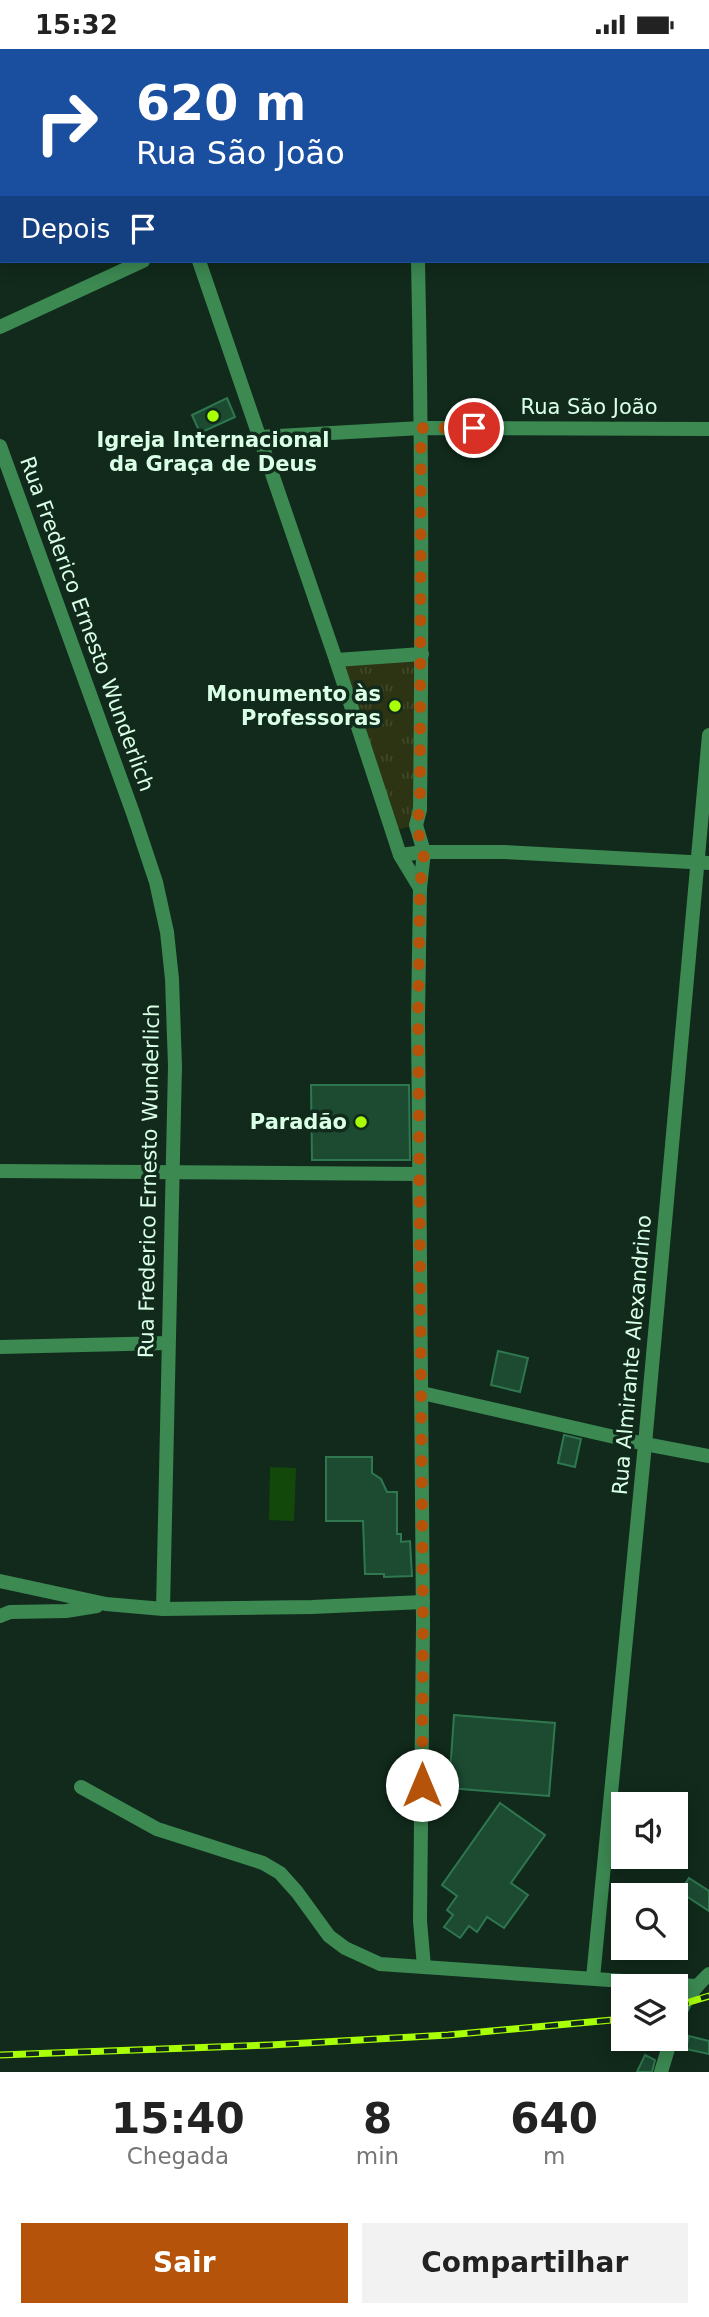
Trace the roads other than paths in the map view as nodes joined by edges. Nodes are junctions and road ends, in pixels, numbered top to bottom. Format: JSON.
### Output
{"nodes":[{"id":1,"x":139,"y":263,"type":"edge"},
{"id":2,"x":201,"y":263,"type":"edge"},
{"id":3,"x":418,"y":263,"type":"edge"},
{"id":4,"x":0,"y":327,"type":"edge"},
{"id":5,"x":421,"y":428,"type":"junction"},
{"id":6,"x":709,"y":429,"type":"edge"},
{"id":7,"x":260,"y":437,"type":"junction"},
{"id":8,"x":0,"y":446,"type":"edge"},
{"id":9,"x":422,"y":654,"type":"junction"},
{"id":10,"x":336,"y":660,"type":"junction"},
{"id":11,"x":709,"y":735,"type":"edge"},
{"id":12,"x":416,"y":825,"type":"junction"},
{"id":13,"x":393,"y":832,"type":"junction"},
{"id":14,"x":424,"y":852,"type":"junction"},
{"id":15,"x":400,"y":855,"type":"junction"},
{"id":16,"x":703,"y":863,"type":"edge"},
{"id":17,"x":420,"y":888,"type":"junction"},
{"id":18,"x":0,"y":1171,"type":"edge"},
{"id":19,"x":174,"y":1173,"type":"junction"},
{"id":20,"x":419,"y":1174,"type":"junction"},
{"id":21,"x":168,"y":1343,"type":"junction"},
{"id":22,"x":0,"y":1347,"type":"edge"},
{"id":23,"x":422,"y":1393,"type":"junction"},
{"id":24,"x":645,"y":1444,"type":"junction"},
{"id":25,"x":709,"y":1456,"type":"edge"},
{"id":26,"x":3,"y":1584,"type":"edge"},
{"id":27,"x":423,"y":1602,"type":"junction"},
{"id":28,"x":106,"y":1604,"type":"junction"},
{"id":29,"x":163,"y":1608,"type":"junction"},
{"id":30,"x":0,"y":1616,"type":"edge"},
{"id":31,"x":80,"y":1787,"type":"dead end"},
{"id":32,"x":424,"y":1967,"type":"junction"},
{"id":33,"x":709,"y":1974,"type":"edge"},
{"id":34,"x":593,"y":1978,"type":"junction"},
{"id":35,"x":696,"y":1986,"type":"junction"},
{"id":36,"x":688,"y":1996,"type":"edge"},
{"id":37,"x":667,"y":2051,"type":"edge"},
{"id":38,"x":661,"y":2072,"type":"edge"}],
"edges":[{"from":1,"to":4,"type":"street"},
{"from":2,"to":7,"type":"street"},
{"from":3,"to":5,"type":"street"},
{"from":5,"to":6,"type":"street","name":"Rua São João"},
{"from":5,"to":7,"type":"street","name":"Rua São João"},
{"from":5,"to":9,"type":"street"},
{"from":7,"to":10,"type":"street"},
{"from":8,"to":19,"type":"street","name":"Rua Frederico Ernesto Wunderlich"},
{"from":9,"to":10,"type":"street"},
{"from":9,"to":12,"type":"street"},
{"from":10,"to":13,"type":"street"},
{"from":11,"to":16,"type":"street","name":"Rua Almirante Alexandrino"},
{"from":12,"to":13,"type":"street"},
{"from":12,"to":14,"type":"street"},
{"from":13,"to":15,"type":"street"},
{"from":14,"to":15,"type":"street"},
{"from":14,"to":16,"type":"street"},
{"from":14,"to":17,"type":"street"},
{"from":15,"to":17,"type":"street"},
{"from":16,"to":24,"type":"street","name":"Rua Almirante Alexandrino"},
{"from":17,"to":20,"type":"street"},
{"from":18,"to":19,"type":"street"},
{"from":19,"to":20,"type":"street"},
{"from":19,"to":21,"type":"street","name":"Rua Frederico Ernesto Wunderlich"},
{"from":20,"to":23,"type":"street"},
{"from":21,"to":22,"type":"street"},
{"from":21,"to":29,"type":"street","name":"Rua Frederico Ernesto Wunderlich"},
{"from":23,"to":24,"type":"street"},
{"from":23,"to":27,"type":"street"},
{"from":24,"to":25,"type":"street"},
{"from":24,"to":34,"type":"street","name":"Rua Almirante Alexandrino"},
{"from":26,"to":28,"type":"street"},
{"from":27,"to":29,"type":"street"},
{"from":27,"to":32,"type":"street"},
{"from":28,"to":29,"type":"street"},
{"from":28,"to":30,"type":"street"},
{"from":31,"to":32,"type":"street"},
{"from":32,"to":34,"type":"street"},
{"from":33,"to":35,"type":"street"},
{"from":34,"to":35,"type":"street"},
{"from":35,"to":36,"type":"street"},
{"from":37,"to":38,"type":"street"}]}
